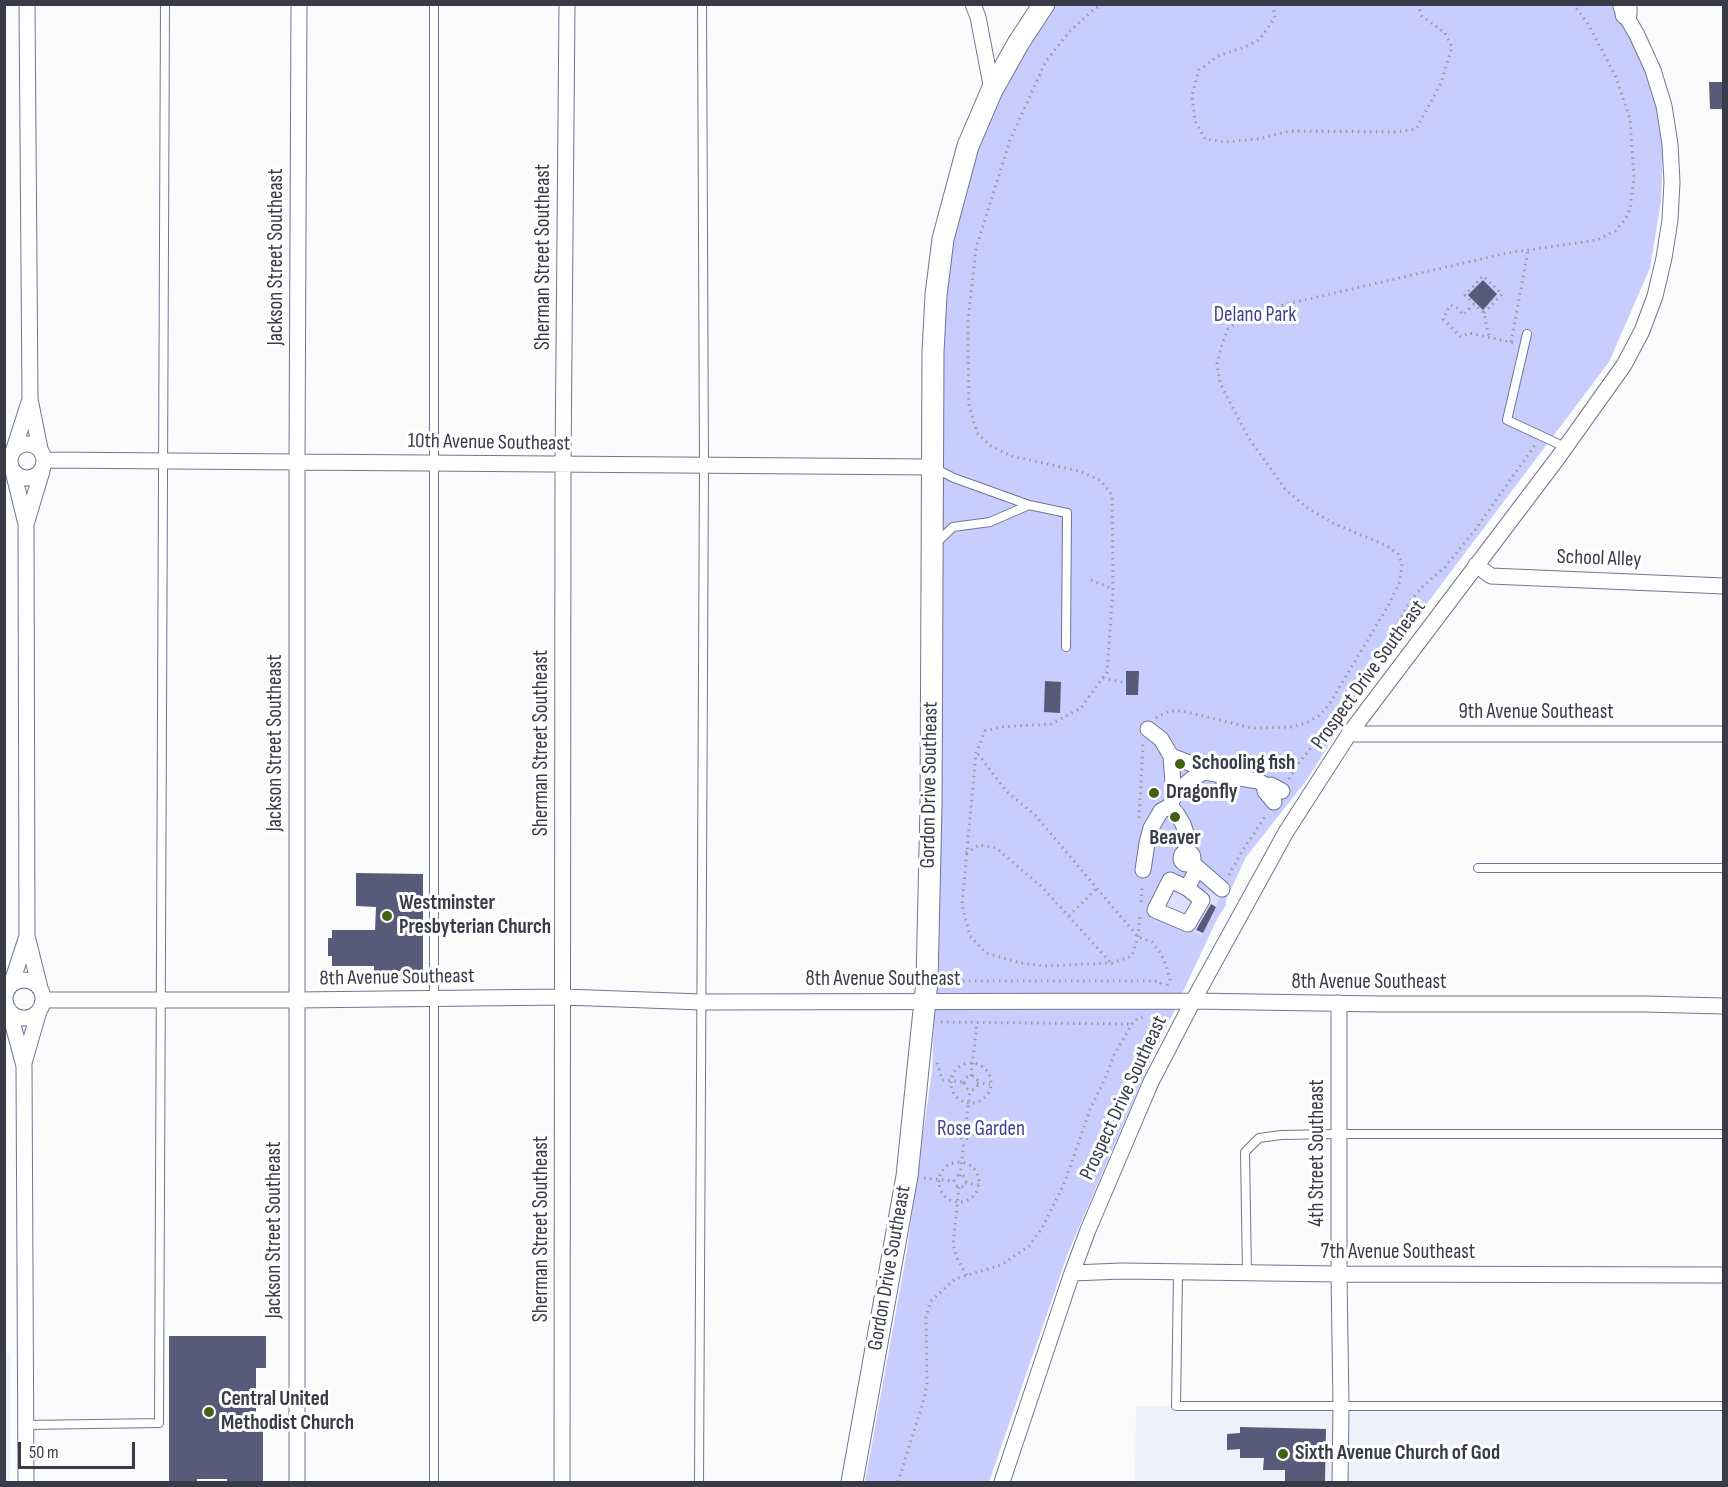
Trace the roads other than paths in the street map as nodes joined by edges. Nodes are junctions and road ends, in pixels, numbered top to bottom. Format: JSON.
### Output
{"nodes":[{"id":1,"x":27,"y":4,"type":"edge"},
{"id":2,"x":165,"y":4,"type":"edge"},
{"id":3,"x":299,"y":4,"type":"edge"},
{"id":4,"x":434,"y":4,"type":"edge"},
{"id":5,"x":567,"y":4,"type":"edge"},
{"id":6,"x":702,"y":4,"type":"edge"},
{"id":7,"x":973,"y":4,"type":"edge"},
{"id":8,"x":1044,"y":4,"type":"edge"},
{"id":9,"x":1624,"y":8,"type":"edge"},
{"id":10,"x":992,"y":90,"type":"junction"},
{"id":11,"x":1527,"y":334,"type":"dead end"},
{"id":12,"x":30,"y":399,"type":"junction"},
{"id":13,"x":1565,"y":447,"type":"junction"},
{"id":14,"x":11,"y":460,"type":"edge"},
{"id":15,"x":42,"y":460,"type":"junction"},
{"id":16,"x":162,"y":461,"type":"junction"},
{"id":17,"x":297,"y":461,"type":"junction"},
{"id":18,"x":433,"y":463,"type":"junction"},
{"id":19,"x":563,"y":464,"type":"junction"},
{"id":20,"x":704,"y":467,"type":"junction"},
{"id":21,"x":932,"y":467,"type":"junction"},
{"id":22,"x":1029,"y":505,"type":"junction"},
{"id":23,"x":26,"y":524,"type":"junction"},
{"id":24,"x":932,"y":547,"type":"junction"},
{"id":25,"x":1476,"y":565,"type":"junction"},
{"id":26,"x":1724,"y":586,"type":"edge"},
{"id":27,"x":1066,"y":647,"type":"dead end"},
{"id":28,"x":1148,"y":729,"type":"road end"},
{"id":29,"x":1349,"y":734,"type":"junction"},
{"id":30,"x":1724,"y":735,"type":"edge"},
{"id":31,"x":1171,"y":756,"type":"junction"},
{"id":32,"x":1204,"y":772,"type":"junction"},
{"id":33,"x":1224,"y":776,"type":"junction"},
{"id":34,"x":1224,"y":792,"type":"dead end"},
{"id":35,"x":1278,"y":796,"type":"dead end"},
{"id":36,"x":1172,"y":800,"type":"junction"},
{"id":37,"x":1192,"y":861,"type":"junction"},
{"id":38,"x":1478,"y":868,"type":"dead end"},
{"id":39,"x":1724,"y":868,"type":"edge"},
{"id":40,"x":1143,"y":870,"type":"road end"},
{"id":41,"x":1186,"y":888,"type":"dead end"},
{"id":42,"x":1222,"y":889,"type":"dead end"},
{"id":43,"x":27,"y":936,"type":"junction"},
{"id":44,"x":11,"y":985,"type":"junction"},
{"id":45,"x":563,"y":997,"type":"junction"},
{"id":46,"x":160,"y":999,"type":"junction"},
{"id":47,"x":435,"y":999,"type":"junction"},
{"id":48,"x":41,"y":1000,"type":"junction"},
{"id":49,"x":296,"y":1000,"type":"junction"},
{"id":50,"x":925,"y":1001,"type":"junction"},
{"id":51,"x":1193,"y":1001,"type":"junction"},
{"id":52,"x":702,"y":1002,"type":"junction"},
{"id":53,"x":1338,"y":1003,"type":"junction"},
{"id":54,"x":7,"y":1004,"type":"edge"},
{"id":55,"x":1724,"y":1006,"type":"edge"},
{"id":56,"x":24,"y":1066,"type":"junction"},
{"id":57,"x":1339,"y":1134,"type":"junction"},
{"id":58,"x":1724,"y":1134,"type":"edge"},
{"id":59,"x":1072,"y":1273,"type":"junction"},
{"id":60,"x":1178,"y":1273,"type":"junction"},
{"id":61,"x":1247,"y":1274,"type":"junction"},
{"id":62,"x":1339,"y":1274,"type":"junction"},
{"id":63,"x":1724,"y":1275,"type":"edge"},
{"id":64,"x":1341,"y":1406,"type":"junction"},
{"id":65,"x":1724,"y":1406,"type":"edge"},
{"id":66,"x":27,"y":1425,"type":"junction"},
{"id":67,"x":26,"y":1482,"type":"edge"},
{"id":68,"x":297,"y":1482,"type":"edge"},
{"id":69,"x":434,"y":1482,"type":"edge"},
{"id":70,"x":562,"y":1482,"type":"edge"},
{"id":71,"x":699,"y":1482,"type":"edge"},
{"id":72,"x":852,"y":1482,"type":"edge"},
{"id":73,"x":1002,"y":1482,"type":"edge"},
{"id":74,"x":1340,"y":1482,"type":"edge"}],
"edges":[{"from":1,"to":12,"type":"street"},
{"from":2,"to":16,"type":"lane"},
{"from":3,"to":17,"type":"street","name":"Jackson Street Southeast"},
{"from":4,"to":18,"type":"lane"},
{"from":5,"to":19,"type":"street","name":"Sherman Street Southeast"},
{"from":6,"to":20,"type":"lane"},
{"from":7,"to":10,"type":"street"},
{"from":8,"to":10,"type":"street","name":"Gordon Drive Southeast"},
{"from":9,"to":13,"type":"street","name":"Prospect Drive Southeast"},
{"from":10,"to":21,"type":"street","name":"Gordon Drive Southeast"},
{"from":11,"to":13,"type":"lane"},
{"from":12,"to":14,"type":"street"},
{"from":12,"to":15,"type":"street"},
{"from":13,"to":25,"type":"street","name":"Prospect Drive Southeast"},
{"from":14,"to":15,"type":"street"},
{"from":14,"to":15,"type":"street"},
{"from":14,"to":23,"type":"street"},
{"from":15,"to":16,"type":"street","name":"10th Avenue Southeast"},
{"from":15,"to":23,"type":"street"},
{"from":16,"to":17,"type":"street","name":"10th Avenue Southeast"},
{"from":16,"to":46,"type":"lane"},
{"from":17,"to":18,"type":"street","name":"10th Avenue Southeast"},
{"from":17,"to":49,"type":"street","name":"Jackson Street Southeast"},
{"from":18,"to":19,"type":"street","name":"10th Avenue Southeast"},
{"from":18,"to":47,"type":"lane"},
{"from":19,"to":20,"type":"street","name":"10th Avenue Southeast"},
{"from":19,"to":45,"type":"street","name":"Sherman Street Southeast"},
{"from":20,"to":21,"type":"street","name":"10th Avenue Southeast"},
{"from":20,"to":52,"type":"lane"},
{"from":21,"to":22,"type":"lane"},
{"from":21,"to":24,"type":"street","name":"Gordon Drive Southeast"},
{"from":22,"to":24,"type":"lane"},
{"from":22,"to":27,"type":"lane"},
{"from":23,"to":43,"type":"street"},
{"from":24,"to":50,"type":"street","name":"Gordon Drive Southeast"},
{"from":25,"to":26,"type":"street","name":"School Alley"},
{"from":25,"to":29,"type":"street","name":"Prospect Drive Southeast"},
{"from":28,"to":31,"type":"street"},
{"from":29,"to":30,"type":"street","name":"9th Avenue Southeast"},
{"from":29,"to":51,"type":"street","name":"Prospect Drive Southeast"},
{"from":31,"to":32,"type":"street"},
{"from":31,"to":36,"type":"street"},
{"from":32,"to":33,"type":"street"},
{"from":32,"to":36,"type":"street"},
{"from":33,"to":34,"type":"street"},
{"from":33,"to":35,"type":"street"},
{"from":36,"to":37,"type":"street"},
{"from":36,"to":40,"type":"street"},
{"from":37,"to":41,"type":"street"},
{"from":37,"to":42,"type":"street"},
{"from":38,"to":39,"type":"lane"},
{"from":43,"to":44,"type":"street"},
{"from":43,"to":48,"type":"street"},
{"from":44,"to":48,"type":"street"},
{"from":44,"to":54,"type":"street"},
{"from":45,"to":47,"type":"street","name":"8th Avenue Southeast"},
{"from":45,"to":52,"type":"street","name":"8th Avenue Southeast"},
{"from":45,"to":70,"type":"street","name":"Sherman Street Southeast"},
{"from":46,"to":48,"type":"street","name":"8th Avenue Southeast"},
{"from":46,"to":49,"type":"street","name":"8th Avenue Southeast"},
{"from":46,"to":66,"type":"lane"},
{"from":47,"to":49,"type":"street","name":"8th Avenue Southeast"},
{"from":47,"to":69,"type":"lane"},
{"from":48,"to":54,"type":"street"},
{"from":48,"to":56,"type":"street"},
{"from":49,"to":68,"type":"street","name":"Jackson Street Southeast"},
{"from":50,"to":51,"type":"street","name":"8th Avenue Southeast"},
{"from":50,"to":52,"type":"street","name":"8th Avenue Southeast"},
{"from":50,"to":72,"type":"street","name":"Gordon Drive Southeast"},
{"from":51,"to":53,"type":"street","name":"8th Avenue Southeast"},
{"from":51,"to":59,"type":"street","name":"Prospect Drive Southeast"},
{"from":52,"to":71,"type":"lane"},
{"from":53,"to":55,"type":"street","name":"8th Avenue Southeast"},
{"from":53,"to":57,"type":"street","name":"4th Street Southeast"},
{"from":54,"to":56,"type":"street"},
{"from":56,"to":66,"type":"street"},
{"from":57,"to":58,"type":"lane"},
{"from":57,"to":61,"type":"lane"},
{"from":57,"to":62,"type":"street","name":"4th Street Southeast"},
{"from":59,"to":60,"type":"street","name":"7th Avenue Southeast"},
{"from":59,"to":73,"type":"street","name":"Prospect Drive Southeast"},
{"from":60,"to":61,"type":"street","name":"7th Avenue Southeast"},
{"from":60,"to":64,"type":"lane"},
{"from":61,"to":62,"type":"street","name":"7th Avenue Southeast"},
{"from":62,"to":63,"type":"street","name":"7th Avenue Southeast"},
{"from":62,"to":64,"type":"street","name":"4th Street Southeast"},
{"from":64,"to":65,"type":"lane"},
{"from":64,"to":74,"type":"street","name":"4th Street Southeast"},
{"from":66,"to":67,"type":"street"}]}
